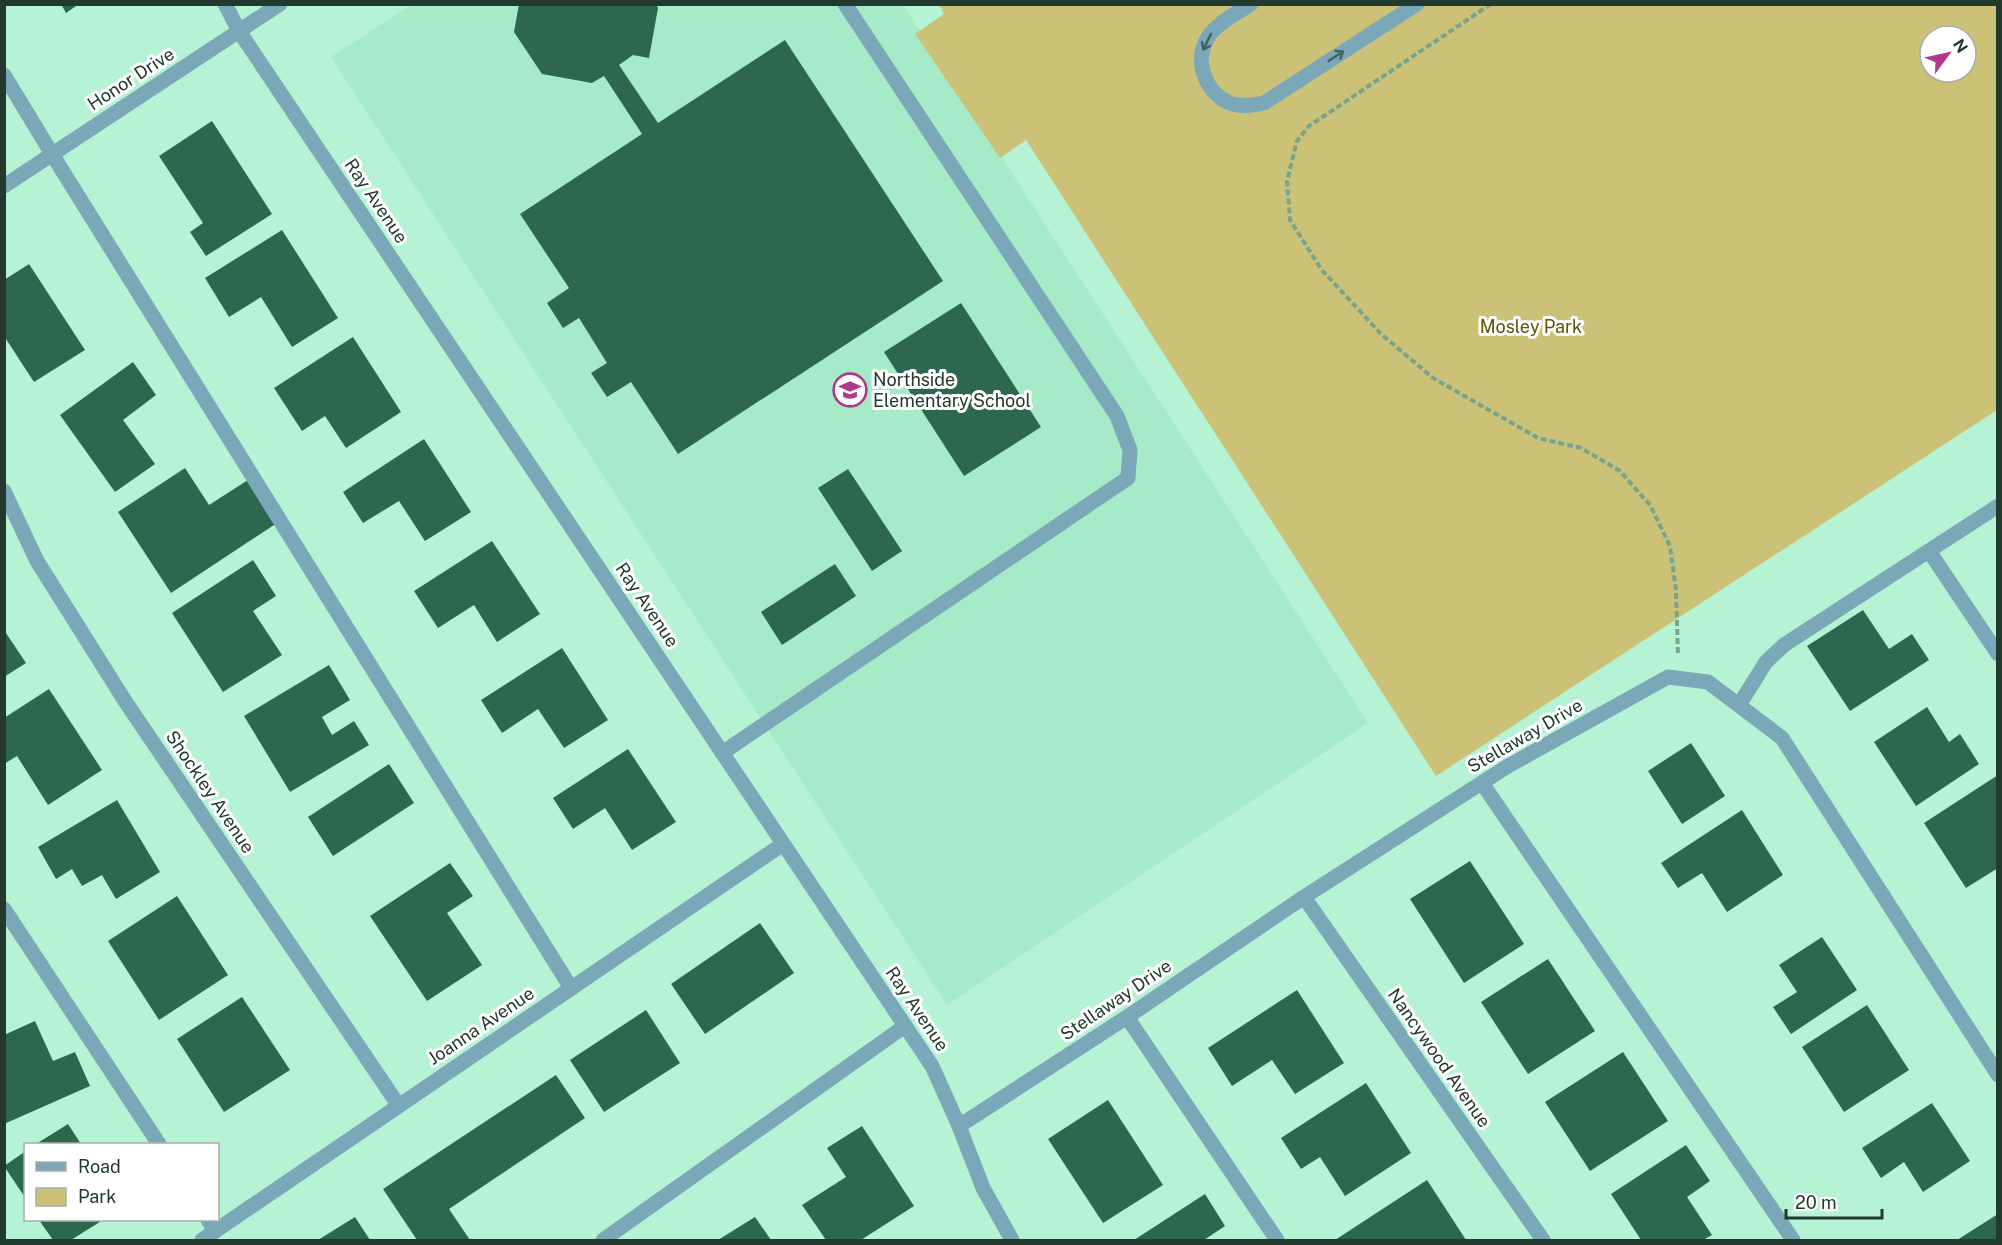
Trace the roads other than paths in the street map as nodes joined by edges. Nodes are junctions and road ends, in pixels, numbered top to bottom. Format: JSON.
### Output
{"nodes":[{"id":1,"x":225,"y":4,"type":"edge"},
{"id":2,"x":280,"y":4,"type":"edge"},
{"id":3,"x":845,"y":4,"type":"edge"},
{"id":4,"x":1251,"y":4,"type":"edge"},
{"id":5,"x":1417,"y":4,"type":"edge"},
{"id":6,"x":239,"y":31,"type":"junction"},
{"id":7,"x":4,"y":75,"type":"edge"},
{"id":8,"x":52,"y":154,"type":"junction"},
{"id":9,"x":4,"y":186,"type":"edge"},
{"id":10,"x":4,"y":491,"type":"edge"},
{"id":11,"x":1998,"y":506,"type":"edge"},
{"id":12,"x":1929,"y":551,"type":"junction"},
{"id":13,"x":1998,"y":654,"type":"edge"},
{"id":14,"x":1739,"y":705,"type":"junction"},
{"id":15,"x":722,"y":753,"type":"junction"},
{"id":16,"x":1482,"y":783,"type":"junction"},
{"id":17,"x":783,"y":844,"type":"junction"},
{"id":18,"x":1304,"y":897,"type":"junction"},
{"id":19,"x":4,"y":909,"type":"edge"},
{"id":20,"x":572,"y":988,"type":"junction"},
{"id":21,"x":1127,"y":1017,"type":"junction"},
{"id":22,"x":905,"y":1026,"type":"junction"},
{"id":23,"x":1998,"y":1075,"type":"edge"},
{"id":24,"x":399,"y":1106,"type":"junction"},
{"id":25,"x":959,"y":1126,"type":"junction"},
{"id":26,"x":158,"y":1143,"type":"edge"},
{"id":27,"x":219,"y":1220,"type":"edge"},
{"id":28,"x":211,"y":1225,"type":"edge"},
{"id":29,"x":202,"y":1240,"type":"edge"},
{"id":30,"x":603,"y":1240,"type":"edge"},
{"id":31,"x":1012,"y":1240,"type":"edge"},
{"id":32,"x":1277,"y":1240,"type":"edge"},
{"id":33,"x":1543,"y":1240,"type":"edge"},
{"id":34,"x":1793,"y":1240,"type":"edge"}],
"edges":[{"from":1,"to":6,"type":"street","name":"Ray Avenue"},
{"from":2,"to":6,"type":"street","name":"Honor Drive"},
{"from":3,"to":15,"type":"street"},
{"from":4,"to":5,"type":"street","one_way":true},
{"from":6,"to":8,"type":"street","name":"Honor Drive"},
{"from":6,"to":15,"type":"street","name":"Ray Avenue"},
{"from":7,"to":8,"type":"street"},
{"from":8,"to":9,"type":"street","name":"Honor Drive"},
{"from":8,"to":20,"type":"street"},
{"from":10,"to":24,"type":"street","name":"Shockley Avenue"},
{"from":11,"to":12,"type":"street"},
{"from":12,"to":13,"type":"street"},
{"from":12,"to":14,"type":"street"},
{"from":14,"to":16,"type":"street","name":"Stellaway Drive"},
{"from":14,"to":23,"type":"street"},
{"from":15,"to":17,"type":"street","name":"Ray Avenue"},
{"from":16,"to":18,"type":"street","name":"Stellaway Drive"},
{"from":16,"to":34,"type":"street"},
{"from":17,"to":20,"type":"street","name":"Joanna Avenue"},
{"from":17,"to":22,"type":"street","name":"Ray Avenue"},
{"from":18,"to":21,"type":"street","name":"Stellaway Drive"},
{"from":18,"to":33,"type":"street","name":"Nancywood Avenue"},
{"from":19,"to":26,"type":"street"},
{"from":20,"to":24,"type":"street","name":"Joanna Avenue"},
{"from":21,"to":25,"type":"street","name":"Stellaway Drive"},
{"from":21,"to":32,"type":"street"},
{"from":22,"to":25,"type":"street","name":"Ray Avenue"},
{"from":22,"to":30,"type":"street"},
{"from":24,"to":27,"type":"street","name":"Joanna Avenue"},
{"from":25,"to":31,"type":"street","name":"Ray Avenue"},
{"from":28,"to":29,"type":"street","name":"Joanna Avenue"}]}
